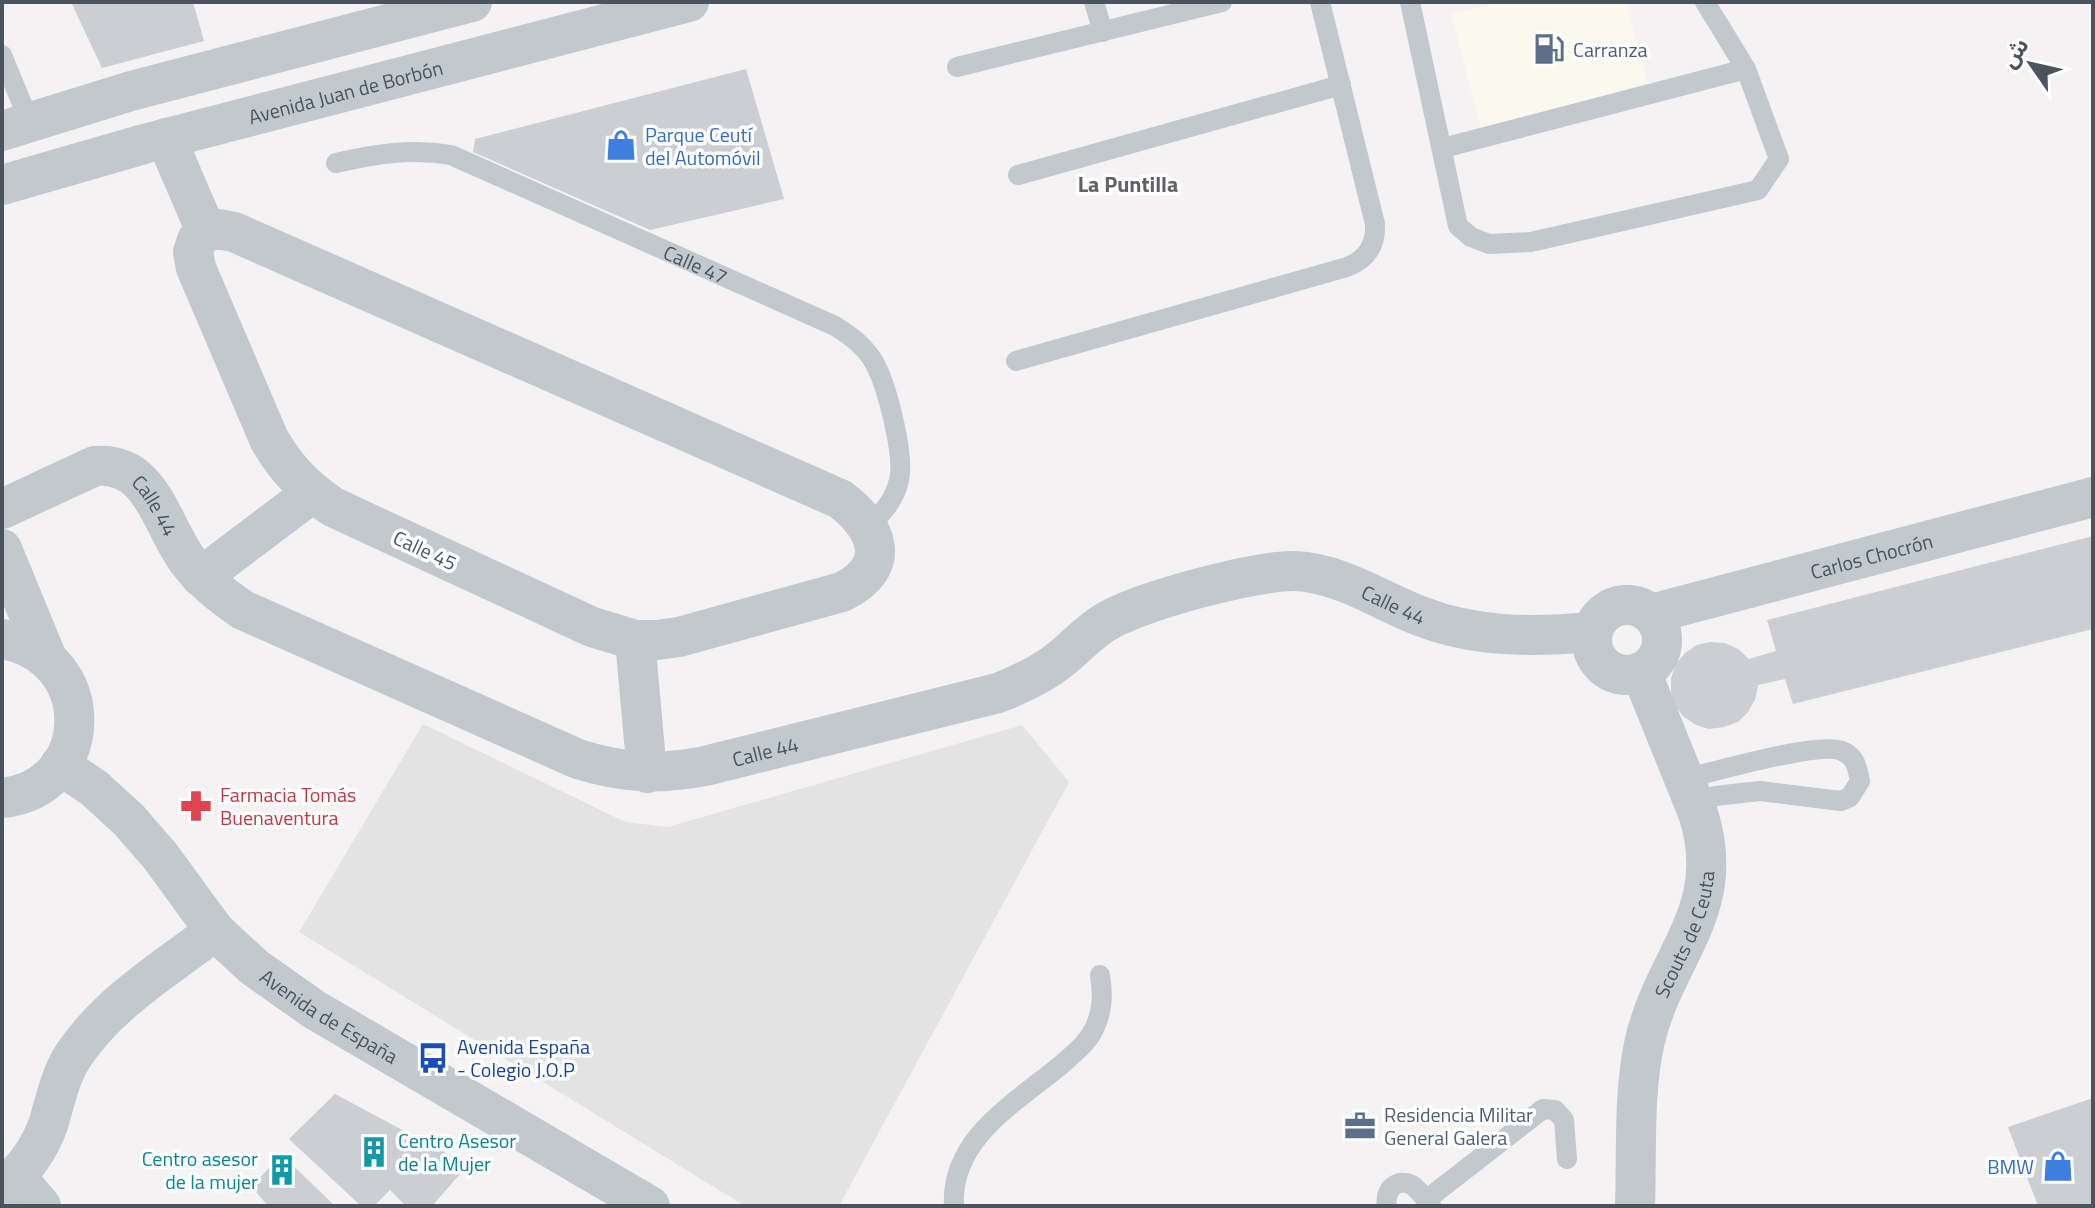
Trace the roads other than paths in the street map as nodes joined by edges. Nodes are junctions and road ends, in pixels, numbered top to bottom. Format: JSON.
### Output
{"nodes":[{"id":1,"x":472,"y":2,"type":"edge"},
{"id":2,"x":689,"y":2,"type":"edge"},
{"id":3,"x":1094,"y":2,"type":"edge"},
{"id":4,"x":1222,"y":2,"type":"edge"},
{"id":5,"x":1320,"y":2,"type":"edge"},
{"id":6,"x":1410,"y":2,"type":"edge"},
{"id":7,"x":1705,"y":2,"type":"edge"},
{"id":8,"x":1103,"y":32,"type":"junction"},
{"id":9,"x":2,"y":55,"type":"edge"},
{"id":10,"x":957,"y":67,"type":"dead end"},
{"id":11,"x":1746,"y":69,"type":"junction"},
{"id":12,"x":1341,"y":85,"type":"junction"},
{"id":13,"x":16,"y":127,"type":"edge"},
{"id":14,"x":166,"y":138,"type":"junction"},
{"id":15,"x":1443,"y":148,"type":"junction"},
{"id":16,"x":336,"y":163,"type":"dead end"},
{"id":17,"x":1018,"y":175,"type":"dead end"},
{"id":18,"x":2,"y":185,"type":"edge"},
{"id":19,"x":206,"y":231,"type":"junction"},
{"id":20,"x":1016,"y":361,"type":"dead end"},
{"id":21,"x":312,"y":493,"type":"junction"},
{"id":22,"x":2093,"y":497,"type":"edge"},
{"id":23,"x":2,"y":509,"type":"edge"},
{"id":24,"x":869,"y":527,"type":"junction"},
{"id":25,"x":2,"y":549,"type":"edge"},
{"id":26,"x":201,"y":577,"type":"junction"},
{"id":27,"x":1651,"y":614,"type":"junction"},
{"id":28,"x":1593,"y":632,"type":"junction"},
{"id":29,"x":2,"y":639,"type":"edge"},
{"id":30,"x":635,"y":640,"type":"junction"},
{"id":31,"x":46,"y":656,"type":"junction"},
{"id":32,"x":1641,"y":672,"type":"junction"},
{"id":33,"x":60,"y":765,"type":"junction"},
{"id":34,"x":647,"y":773,"type":"junction"},
{"id":35,"x":1689,"y":791,"type":"junction"},
{"id":36,"x":2,"y":798,"type":"edge"},
{"id":37,"x":215,"y":931,"type":"junction"},
{"id":38,"x":1100,"y":975,"type":"dead end"},
{"id":39,"x":1567,"y":1159,"type":"dead end"},
{"id":40,"x":20,"y":1191,"type":"edge"},
{"id":41,"x":1428,"y":1203,"type":"edge"},
{"id":42,"x":650,"y":1206,"type":"edge"},
{"id":43,"x":954,"y":1206,"type":"edge"},
{"id":44,"x":1387,"y":1206,"type":"edge"},
{"id":45,"x":1635,"y":1206,"type":"edge"}],
"edges":[{"from":1,"to":13,"type":"street"},
{"from":2,"to":14,"type":"street","name":"Avenida Juan de Borbón"},
{"from":3,"to":8,"type":"lane"},
{"from":4,"to":8,"type":"lane"},
{"from":5,"to":12,"type":"lane"},
{"from":6,"to":15,"type":"lane"},
{"from":7,"to":11,"type":"lane"},
{"from":8,"to":10,"type":"lane"},
{"from":9,"to":13,"type":"lane"},
{"from":11,"to":15,"type":"lane"},
{"from":11,"to":15,"type":"lane"},
{"from":12,"to":17,"type":"lane"},
{"from":12,"to":20,"type":"lane"},
{"from":14,"to":18,"type":"street","name":"Avenida Juan de Borbón"},
{"from":14,"to":19,"type":"street"},
{"from":16,"to":24,"type":"lane","name":"Calle 47"},
{"from":19,"to":21,"type":"street","name":"Calle 45"},
{"from":19,"to":24,"type":"street"},
{"from":21,"to":26,"type":"street"},
{"from":21,"to":30,"type":"street","name":"Calle 45"},
{"from":22,"to":27,"type":"street","name":"Carlos Chocrón"},
{"from":23,"to":26,"type":"street","name":"Calle 44"},
{"from":24,"to":30,"type":"street","name":"Calle 45"},
{"from":25,"to":31,"type":"street"},
{"from":26,"to":34,"type":"street","name":"Calle 44"},
{"from":27,"to":28,"type":"street"},
{"from":27,"to":32,"type":"street"},
{"from":28,"to":32,"type":"street"},
{"from":28,"to":34,"type":"street","name":"Calle 44"},
{"from":29,"to":31,"type":"street"},
{"from":30,"to":34,"type":"street"},
{"from":31,"to":33,"type":"street"},
{"from":32,"to":35,"type":"street","name":"Scouts de Ceuta"},
{"from":33,"to":36,"type":"street"},
{"from":33,"to":37,"type":"street","name":"Avenida de España"},
{"from":35,"to":35,"type":"lane"},
{"from":35,"to":45,"type":"street","name":"Scouts de Ceuta"},
{"from":37,"to":40,"type":"street"},
{"from":37,"to":42,"type":"street","name":"Avenida de España"},
{"from":38,"to":43,"type":"lane"},
{"from":39,"to":41,"type":"lane"},
{"from":41,"to":44,"type":"lane"}]}
